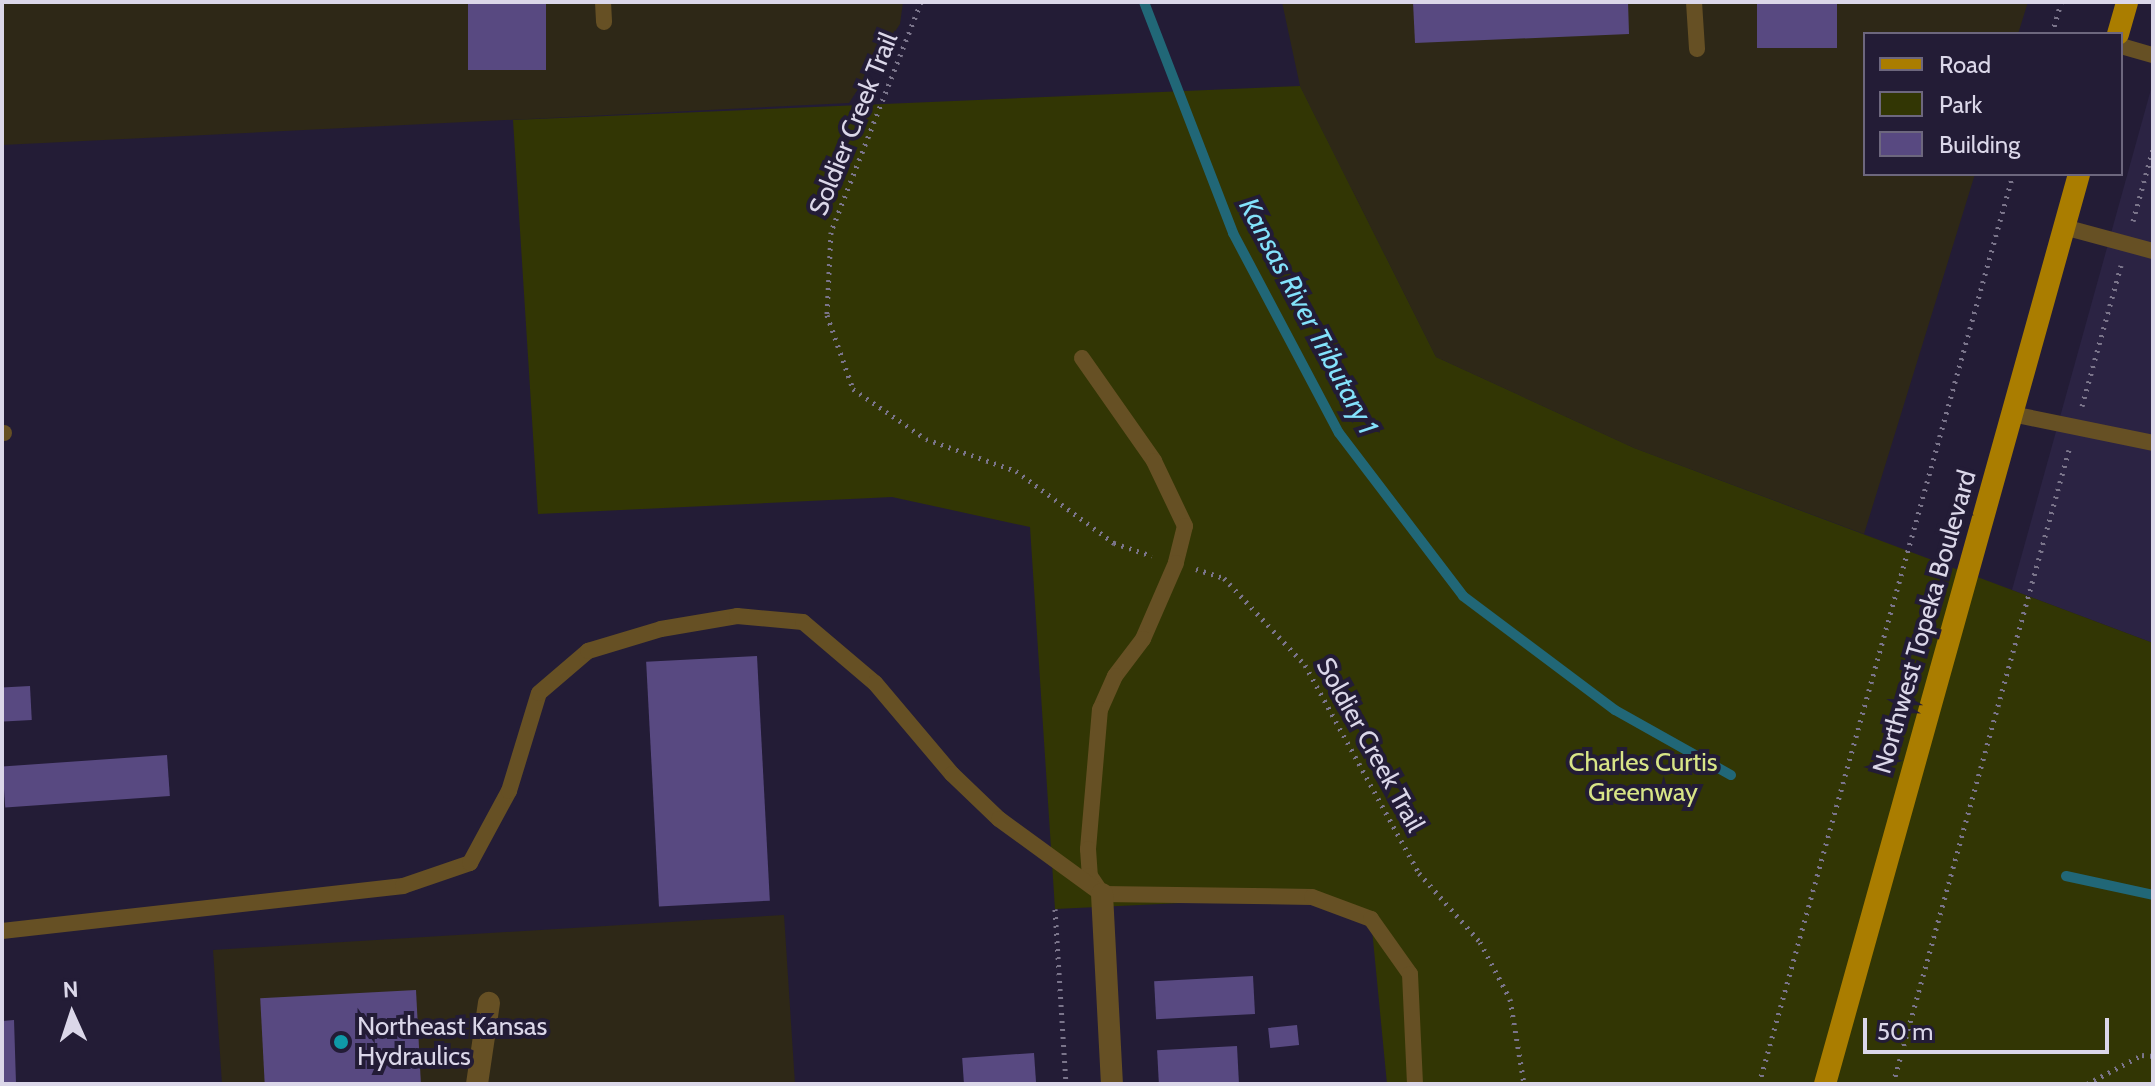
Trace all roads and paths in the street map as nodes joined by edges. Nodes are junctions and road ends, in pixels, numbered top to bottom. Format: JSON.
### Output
{"nodes":[{"id":1,"x":603,"y":2,"type":"edge"},
{"id":2,"x":921,"y":2,"type":"edge"},
{"id":3,"x":1694,"y":2,"type":"edge"},
{"id":4,"x":2061,"y":2,"type":"edge"},
{"id":5,"x":2127,"y":2,"type":"edge"},
{"id":6,"x":604,"y":22,"type":"dead end"},
{"id":7,"x":2053,"y":32,"type":"edge"},
{"id":8,"x":2119,"y":32,"type":"edge"},
{"id":9,"x":2123,"y":47,"type":"edge"},
{"id":10,"x":1697,"y":49,"type":"dead end"},
{"id":11,"x":2153,"y":55,"type":"edge"},
{"id":12,"x":2153,"y":149,"type":"edge"},
{"id":13,"x":2012,"y":176,"type":"edge"},
{"id":14,"x":2078,"y":176,"type":"edge"},
{"id":15,"x":2064,"y":227,"type":"junction"},
{"id":16,"x":2127,"y":244,"type":"junction"},
{"id":17,"x":2153,"y":251,"type":"edge"},
{"id":18,"x":1082,"y":358,"type":"dead end"},
{"id":19,"x":2012,"y":414,"type":"junction"},
{"id":20,"x":2075,"y":429,"type":"junction"},
{"id":21,"x":2153,"y":443,"type":"edge"},
{"id":22,"x":1176,"y":563,"type":"junction"},
{"id":23,"x":1102,"y":894,"type":"junction"},
{"id":24,"x":1055,"y":909,"type":"dead end"},
{"id":25,"x":2,"y":931,"type":"edge"},
{"id":26,"x":489,"y":1003,"type":"dead end"},
{"id":27,"x":2153,"y":1056,"type":"edge"},
{"id":28,"x":477,"y":1084,"type":"edge"},
{"id":29,"x":1066,"y":1084,"type":"edge"},
{"id":30,"x":1112,"y":1084,"type":"edge"},
{"id":31,"x":1415,"y":1084,"type":"edge"},
{"id":32,"x":1524,"y":1084,"type":"edge"},
{"id":33,"x":1759,"y":1084,"type":"edge"},
{"id":34,"x":1825,"y":1084,"type":"edge"},
{"id":35,"x":1893,"y":1084,"type":"edge"},
{"id":36,"x":2087,"y":1084,"type":"edge"}],
"edges":[{"from":1,"to":6,"type":"lane"},
{"from":2,"to":22,"type":"path","name":"Soldier Creek Trail"},
{"from":3,"to":10,"type":"lane"},
{"from":4,"to":7,"type":"path"},
{"from":5,"to":8,"type":"main road"},
{"from":9,"to":11,"type":"lane"},
{"from":12,"to":16,"type":"path"},
{"from":13,"to":33,"type":"path"},
{"from":14,"to":15,"type":"main road","name":"Northwest Topeka Boulevard"},
{"from":15,"to":16,"type":"lane"},
{"from":15,"to":19,"type":"main road","name":"Northwest Topeka Boulevard"},
{"from":16,"to":17,"type":"lane"},
{"from":16,"to":20,"type":"path"},
{"from":18,"to":22,"type":"lane"},
{"from":19,"to":20,"type":"lane"},
{"from":19,"to":34,"type":"main road","name":"Northwest Topeka Boulevard"},
{"from":20,"to":21,"type":"lane"},
{"from":20,"to":35,"type":"path"},
{"from":22,"to":23,"type":"lane"},
{"from":22,"to":32,"type":"path","name":"Soldier Creek Trail"},
{"from":23,"to":25,"type":"lane"},
{"from":23,"to":30,"type":"street"},
{"from":23,"to":31,"type":"lane"},
{"from":24,"to":29,"type":"path"},
{"from":26,"to":28,"type":"street"},
{"from":27,"to":36,"type":"path"}]}
